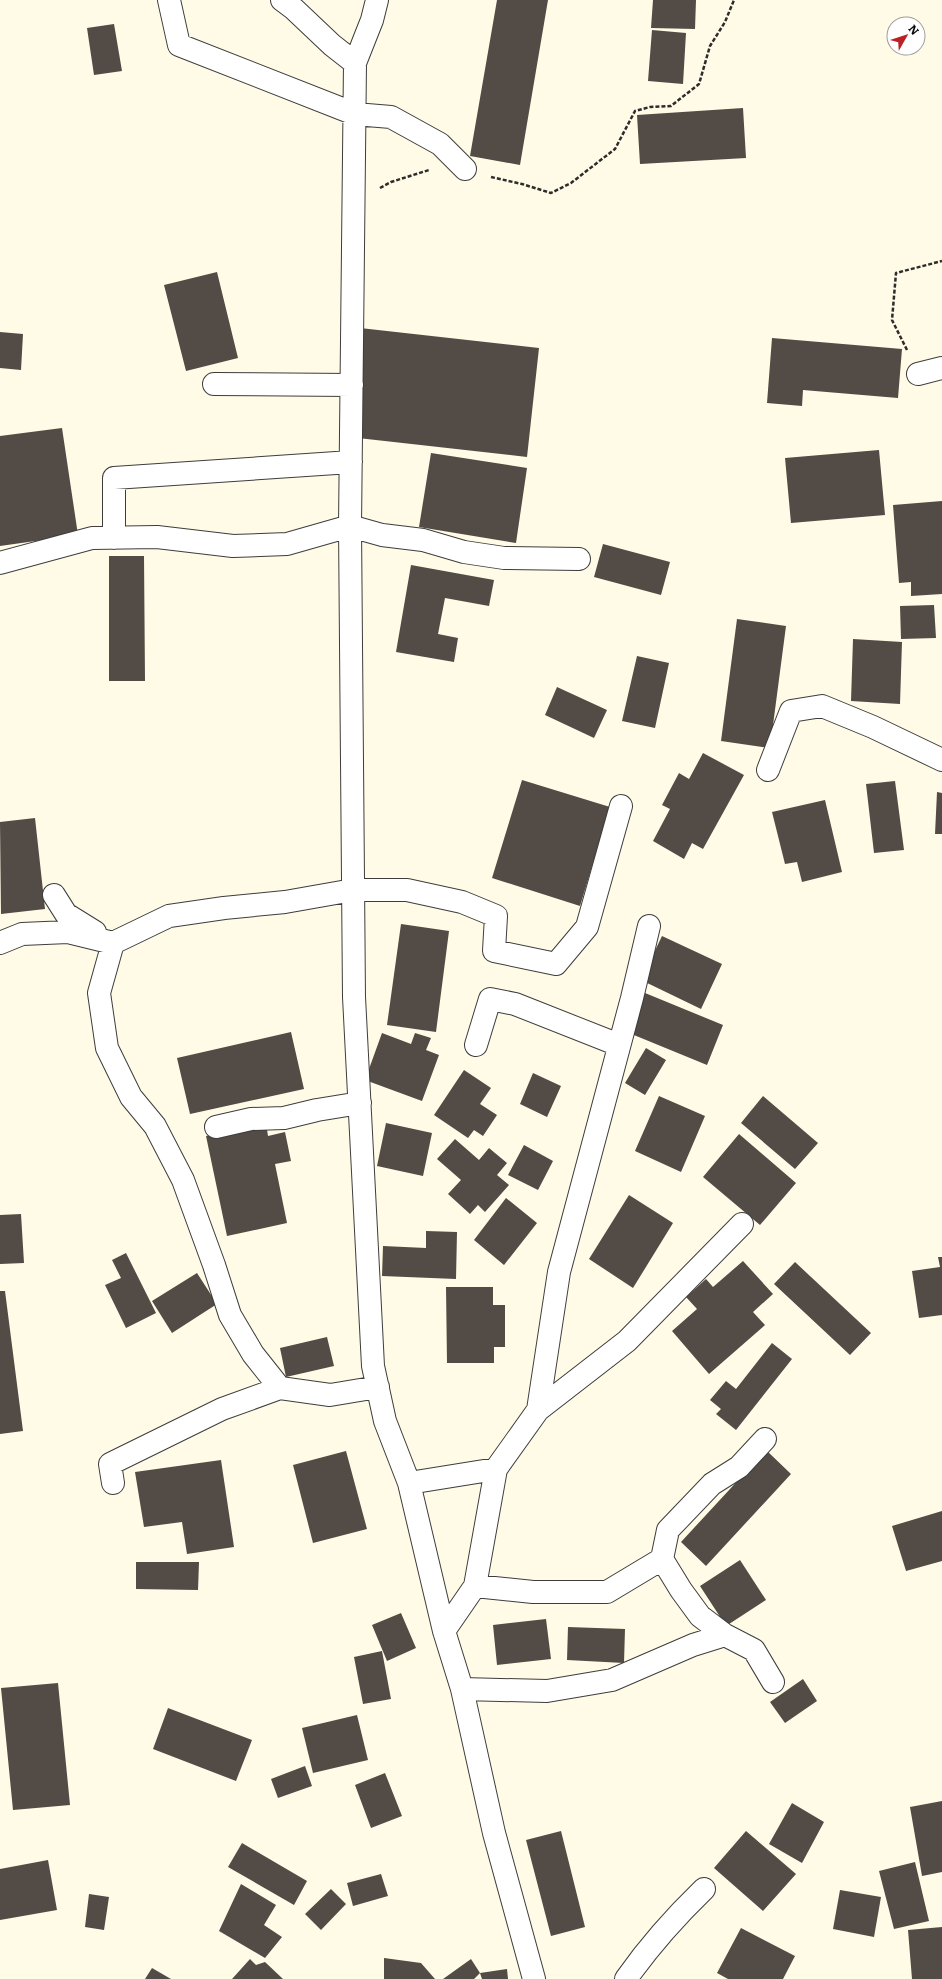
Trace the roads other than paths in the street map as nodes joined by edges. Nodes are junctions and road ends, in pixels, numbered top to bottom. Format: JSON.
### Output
{"nodes":[{"id":1,"x":169,"y":0,"type":"edge"},
{"id":2,"x":282,"y":0,"type":"edge"},
{"id":3,"x":377,"y":0,"type":"edge"},
{"id":4,"x":355,"y":63,"type":"junction"},
{"id":5,"x":355,"y":114,"type":"junction"},
{"id":6,"x":465,"y":169,"type":"road end"},
{"id":7,"x":942,"y":368,"type":"edge"},
{"id":8,"x":918,"y":374,"type":"road end"},
{"id":9,"x":214,"y":384,"type":"dead end"},
{"id":10,"x":352,"y":385,"type":"junction"},
{"id":11,"x":351,"y":462,"type":"junction"},
{"id":12,"x":350,"y":526,"type":"junction"},
{"id":13,"x":114,"y":538,"type":"junction"},
{"id":14,"x":579,"y":559,"type":"dead end"},
{"id":15,"x":0,"y":563,"type":"edge"},
{"id":16,"x":942,"y":760,"type":"edge"},
{"id":17,"x":768,"y":770,"type":"dead end"},
{"id":18,"x":621,"y":806,"type":"dead end"},
{"id":19,"x":353,"y":890,"type":"junction"},
{"id":20,"x":54,"y":895,"type":"dead end"},
{"id":21,"x":649,"y":926,"type":"dead end"},
{"id":22,"x":0,"y":943,"type":"edge"},
{"id":23,"x":113,"y":943,"type":"junction"},
{"id":24,"x":476,"y":1045,"type":"dead end"},
{"id":25,"x":619,"y":1045,"type":"junction"},
{"id":26,"x":360,"y":1103,"type":"junction"},
{"id":27,"x":216,"y":1127,"type":"dead end"},
{"id":28,"x":742,"y":1224,"type":"dead end"},
{"id":29,"x":378,"y":1387,"type":"junction"},
{"id":30,"x":280,"y":1388,"type":"junction"},
{"id":31,"x":538,"y":1410,"type":"junction"},
{"id":32,"x":765,"y":1439,"type":"dead end"},
{"id":33,"x":496,"y":1469,"type":"junction"},
{"id":34,"x":113,"y":1483,"type":"dead end"},
{"id":35,"x":409,"y":1483,"type":"junction"},
{"id":36,"x":662,"y":1559,"type":"junction"},
{"id":37,"x":475,"y":1586,"type":"junction"},
{"id":38,"x":444,"y":1631,"type":"junction"},
{"id":39,"x":725,"y":1635,"type":"junction"},
{"id":40,"x":774,"y":1682,"type":"dead end"},
{"id":41,"x":462,"y":1689,"type":"junction"},
{"id":42,"x":704,"y":1889,"type":"dead end"},
{"id":43,"x":534,"y":1979,"type":"edge"},
{"id":44,"x":626,"y":1979,"type":"edge"}],
"edges":[{"from":1,"to":5,"type":"street"},
{"from":2,"to":4,"type":"street"},
{"from":3,"to":4,"type":"street"},
{"from":4,"to":5,"type":"street"},
{"from":5,"to":6,"type":"street"},
{"from":5,"to":10,"type":"street"},
{"from":7,"to":8,"type":"street"},
{"from":9,"to":10,"type":"street"},
{"from":10,"to":11,"type":"street"},
{"from":11,"to":12,"type":"street"},
{"from":11,"to":13,"type":"street"},
{"from":12,"to":13,"type":"street"},
{"from":12,"to":14,"type":"street"},
{"from":12,"to":19,"type":"street"},
{"from":13,"to":15,"type":"street"},
{"from":16,"to":17,"type":"street"},
{"from":18,"to":19,"type":"street"},
{"from":19,"to":23,"type":"street"},
{"from":19,"to":26,"type":"street"},
{"from":20,"to":23,"type":"street"},
{"from":21,"to":25,"type":"street"},
{"from":22,"to":23,"type":"street"},
{"from":23,"to":30,"type":"street"},
{"from":24,"to":25,"type":"street"},
{"from":25,"to":31,"type":"street"},
{"from":26,"to":27,"type":"street"},
{"from":26,"to":29,"type":"street"},
{"from":28,"to":31,"type":"street"},
{"from":29,"to":30,"type":"street"},
{"from":29,"to":35,"type":"street"},
{"from":30,"to":34,"type":"street"},
{"from":31,"to":33,"type":"street"},
{"from":32,"to":36,"type":"street"},
{"from":33,"to":35,"type":"street"},
{"from":33,"to":37,"type":"street"},
{"from":35,"to":38,"type":"street"},
{"from":36,"to":37,"type":"street"},
{"from":36,"to":39,"type":"street"},
{"from":37,"to":38,"type":"street"},
{"from":38,"to":41,"type":"street"},
{"from":39,"to":40,"type":"street"},
{"from":39,"to":41,"type":"street"},
{"from":41,"to":43,"type":"street"},
{"from":42,"to":44,"type":"street"}]}
